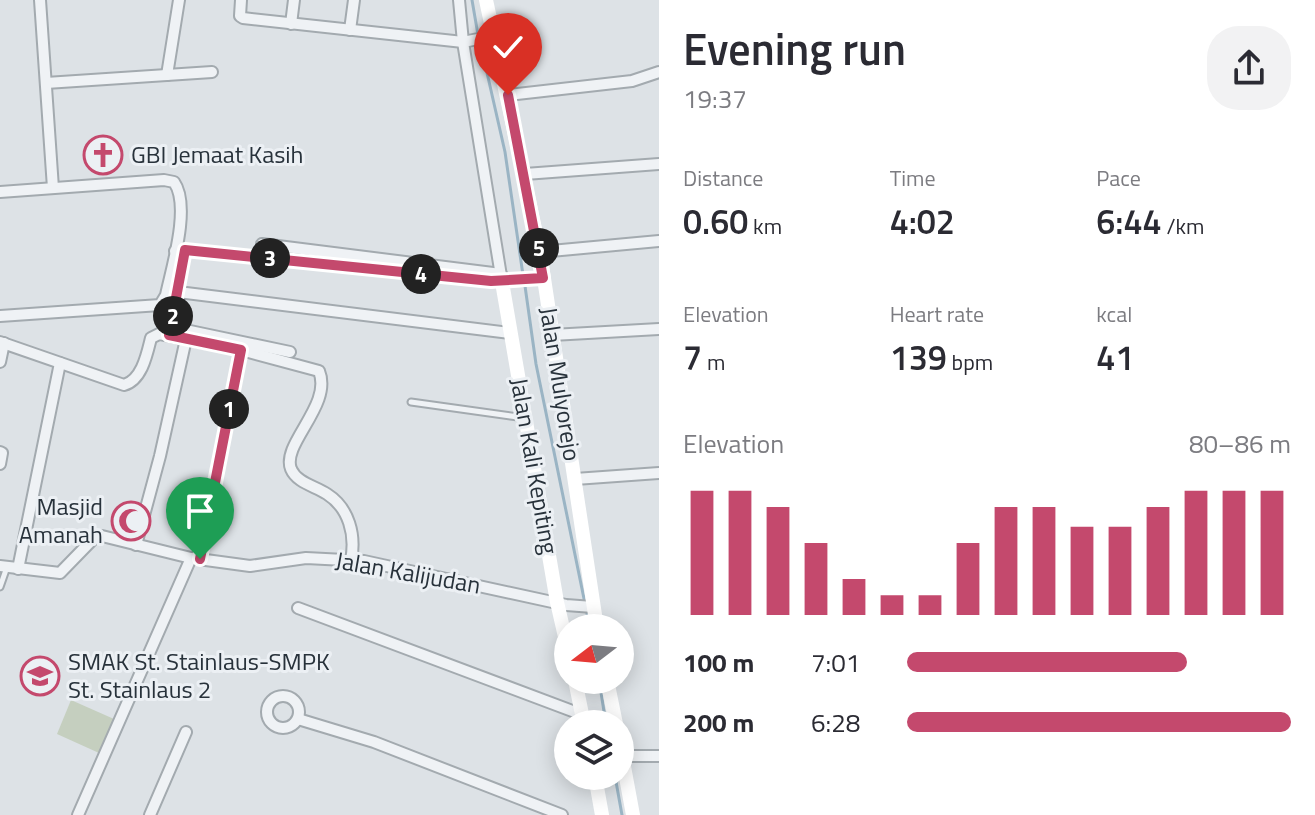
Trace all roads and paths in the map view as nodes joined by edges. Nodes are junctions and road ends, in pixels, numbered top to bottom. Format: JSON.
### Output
{"nodes":[{"id":1,"x":40,"y":0,"type":"edge"},
{"id":2,"x":179,"y":0,"type":"edge"},
{"id":3,"x":241,"y":0,"type":"edge"},
{"id":4,"x":294,"y":0,"type":"edge"},
{"id":5,"x":354,"y":0,"type":"edge"},
{"id":6,"x":459,"y":0,"type":"edge"},
{"id":7,"x":486,"y":0,"type":"edge"},
{"id":8,"x":291,"y":24,"type":"junction"},
{"id":9,"x":350,"y":30,"type":"junction"},
{"id":10,"x":489,"y":37,"type":"junction"},
{"id":11,"x":466,"y":42,"type":"junction"},
{"id":12,"x":212,"y":72,"type":"dead end"},
{"id":13,"x":659,"y":72,"type":"edge"},
{"id":14,"x":167,"y":75,"type":"junction"},
{"id":15,"x":46,"y":83,"type":"junction"},
{"id":16,"x":513,"y":95,"type":"junction"},
{"id":17,"x":659,"y":164,"type":"edge"},
{"id":18,"x":525,"y":174,"type":"junction"},
{"id":19,"x":53,"y":188,"type":"junction"},
{"id":20,"x":0,"y":192,"type":"edge"},
{"id":21,"x":659,"y":241,"type":"edge"},
{"id":22,"x":262,"y":244,"type":"dead end"},
{"id":23,"x":181,"y":249,"type":"junction"},
{"id":24,"x":540,"y":252,"type":"junction"},
{"id":25,"x":505,"y":279,"type":"junction"},
{"id":26,"x":535,"y":279,"type":"junction"},
{"id":27,"x":178,"y":292,"type":"junction"},
{"id":28,"x":0,"y":316,"type":"edge"},
{"id":29,"x":659,"y":329,"type":"edge"},
{"id":30,"x":170,"y":331,"type":"junction"},
{"id":31,"x":510,"y":333,"type":"junction"},
{"id":32,"x":552,"y":335,"type":"junction"},
{"id":33,"x":186,"y":339,"type":"junction"},
{"id":34,"x":2,"y":342,"type":"edge"},
{"id":35,"x":241,"y":350,"type":"junction"},
{"id":36,"x":290,"y":352,"type":"dead end"},
{"id":37,"x":0,"y":362,"type":"edge"},
{"id":38,"x":60,"y":363,"type":"junction"},
{"id":39,"x":411,"y":402,"type":"dead end"},
{"id":40,"x":527,"y":418,"type":"junction"},
{"id":41,"x":0,"y":452,"type":"edge"},
{"id":42,"x":0,"y":464,"type":"edge"},
{"id":43,"x":659,"y":473,"type":"edge"},
{"id":44,"x":575,"y":479,"type":"junction"},
{"id":45,"x":136,"y":545,"type":"junction"},
{"id":46,"x":196,"y":558,"type":"junction"},
{"id":47,"x":351,"y":560,"type":"junction"},
{"id":48,"x":8,"y":567,"type":"edge"},
{"id":49,"x":0,"y":587,"type":"edge"},
{"id":50,"x":562,"y":603,"type":"junction"},
{"id":51,"x":591,"y":607,"type":"junction"},
{"id":52,"x":298,"y":608,"type":"dead end"},
{"id":53,"x":563,"y":614,"type":"edge"},
{"id":54,"x":593,"y":614,"type":"edge"},
{"id":55,"x":558,"y":710,"type":"edge"},
{"id":56,"x":298,"y":719,"type":"dead end"},
{"id":57,"x":186,"y":732,"type":"dead end"},
{"id":58,"x":634,"y":753,"type":"edge"},
{"id":59,"x":659,"y":756,"type":"edge"},
{"id":60,"x":598,"y":790,"type":"edge"},
{"id":61,"x":628,"y":790,"type":"edge"},
{"id":62,"x":78,"y":815,"type":"edge"},
{"id":63,"x":150,"y":815,"type":"edge"},
{"id":64,"x":562,"y":815,"type":"edge"},
{"id":65,"x":602,"y":815,"type":"edge"},
{"id":66,"x":633,"y":815,"type":"edge"}],
"edges":[{"from":1,"to":15,"type":"street"},
{"from":2,"to":14,"type":"street"},
{"from":3,"to":8,"type":"street"},
{"from":4,"to":8,"type":"street"},
{"from":5,"to":9,"type":"street"},
{"from":6,"to":11,"type":"street"},
{"from":7,"to":10,"type":"main road","name":"Jalan Mulyorejo"},
{"from":8,"to":9,"type":"street"},
{"from":9,"to":11,"type":"street"},
{"from":10,"to":11,"type":"street"},
{"from":10,"to":16,"type":"main road","name":"Jalan Mulyorejo"},
{"from":11,"to":25,"type":"street"},
{"from":12,"to":14,"type":"street"},
{"from":13,"to":16,"type":"street"},
{"from":14,"to":15,"type":"street"},
{"from":15,"to":19,"type":"street"},
{"from":16,"to":18,"type":"main road","name":"Jalan Mulyorejo"},
{"from":17,"to":18,"type":"street"},
{"from":18,"to":24,"type":"main road","name":"Jalan Mulyorejo"},
{"from":19,"to":20,"type":"street"},
{"from":19,"to":23,"type":"street"},
{"from":21,"to":24,"type":"street"},
{"from":22,"to":25,"type":"street"},
{"from":23,"to":25,"type":"street"},
{"from":23,"to":27,"type":"street"},
{"from":23,"to":28,"type":"street"},
{"from":24,"to":26,"type":"main road","name":"Jalan Mulyorejo"},
{"from":25,"to":26,"type":"main road"},
{"from":25,"to":31,"type":"main road","name":"Jalan Kali Kepiting"},
{"from":26,"to":32,"type":"main road","name":"Jalan Mulyorejo"},
{"from":27,"to":30,"type":"street"},
{"from":27,"to":31,"type":"street"},
{"from":29,"to":32,"type":"street"},
{"from":30,"to":33,"type":"street"},
{"from":30,"to":36,"type":"street"},
{"from":30,"to":38,"type":"street"},
{"from":31,"to":40,"type":"main road","name":"Jalan Kali Kepiting"},
{"from":32,"to":44,"type":"main road","name":"Jalan Mulyorejo"},
{"from":33,"to":35,"type":"street"},
{"from":33,"to":45,"type":"street"},
{"from":34,"to":37,"type":"street"},
{"from":34,"to":38,"type":"street"},
{"from":35,"to":46,"type":"street"},
{"from":35,"to":47,"type":"street"},
{"from":38,"to":48,"type":"street"},
{"from":39,"to":40,"type":"lane"},
{"from":40,"to":50,"type":"main road","name":"Jalan Kali Kepiting"},
{"from":41,"to":42,"type":"street"},
{"from":43,"to":44,"type":"street"},
{"from":44,"to":51,"type":"main road","name":"Jalan Mulyorejo"},
{"from":45,"to":46,"type":"street","name":"Jalan Kalijudan"},
{"from":45,"to":48,"type":"street","name":"Jalan Kalijudan"},
{"from":46,"to":47,"type":"street","name":"Jalan Kalijudan"},
{"from":46,"to":62,"type":"street"},
{"from":47,"to":50,"type":"street","name":"Jalan Kalijudan"},
{"from":48,"to":49,"type":"lane"},
{"from":50,"to":51,"type":"street","name":"Jalan Kalijudan"},
{"from":50,"to":53,"type":"main road","name":"Jalan Kali Kepiting"},
{"from":51,"to":54,"type":"main road","name":"Jalan Mulyorejo"},
{"from":52,"to":55,"type":"street"},
{"from":56,"to":64,"type":"street"},
{"from":57,"to":63,"type":"street"},
{"from":58,"to":59,"type":"street"},
{"from":60,"to":65,"type":"main road"},
{"from":61,"to":66,"type":"main road"}]}
